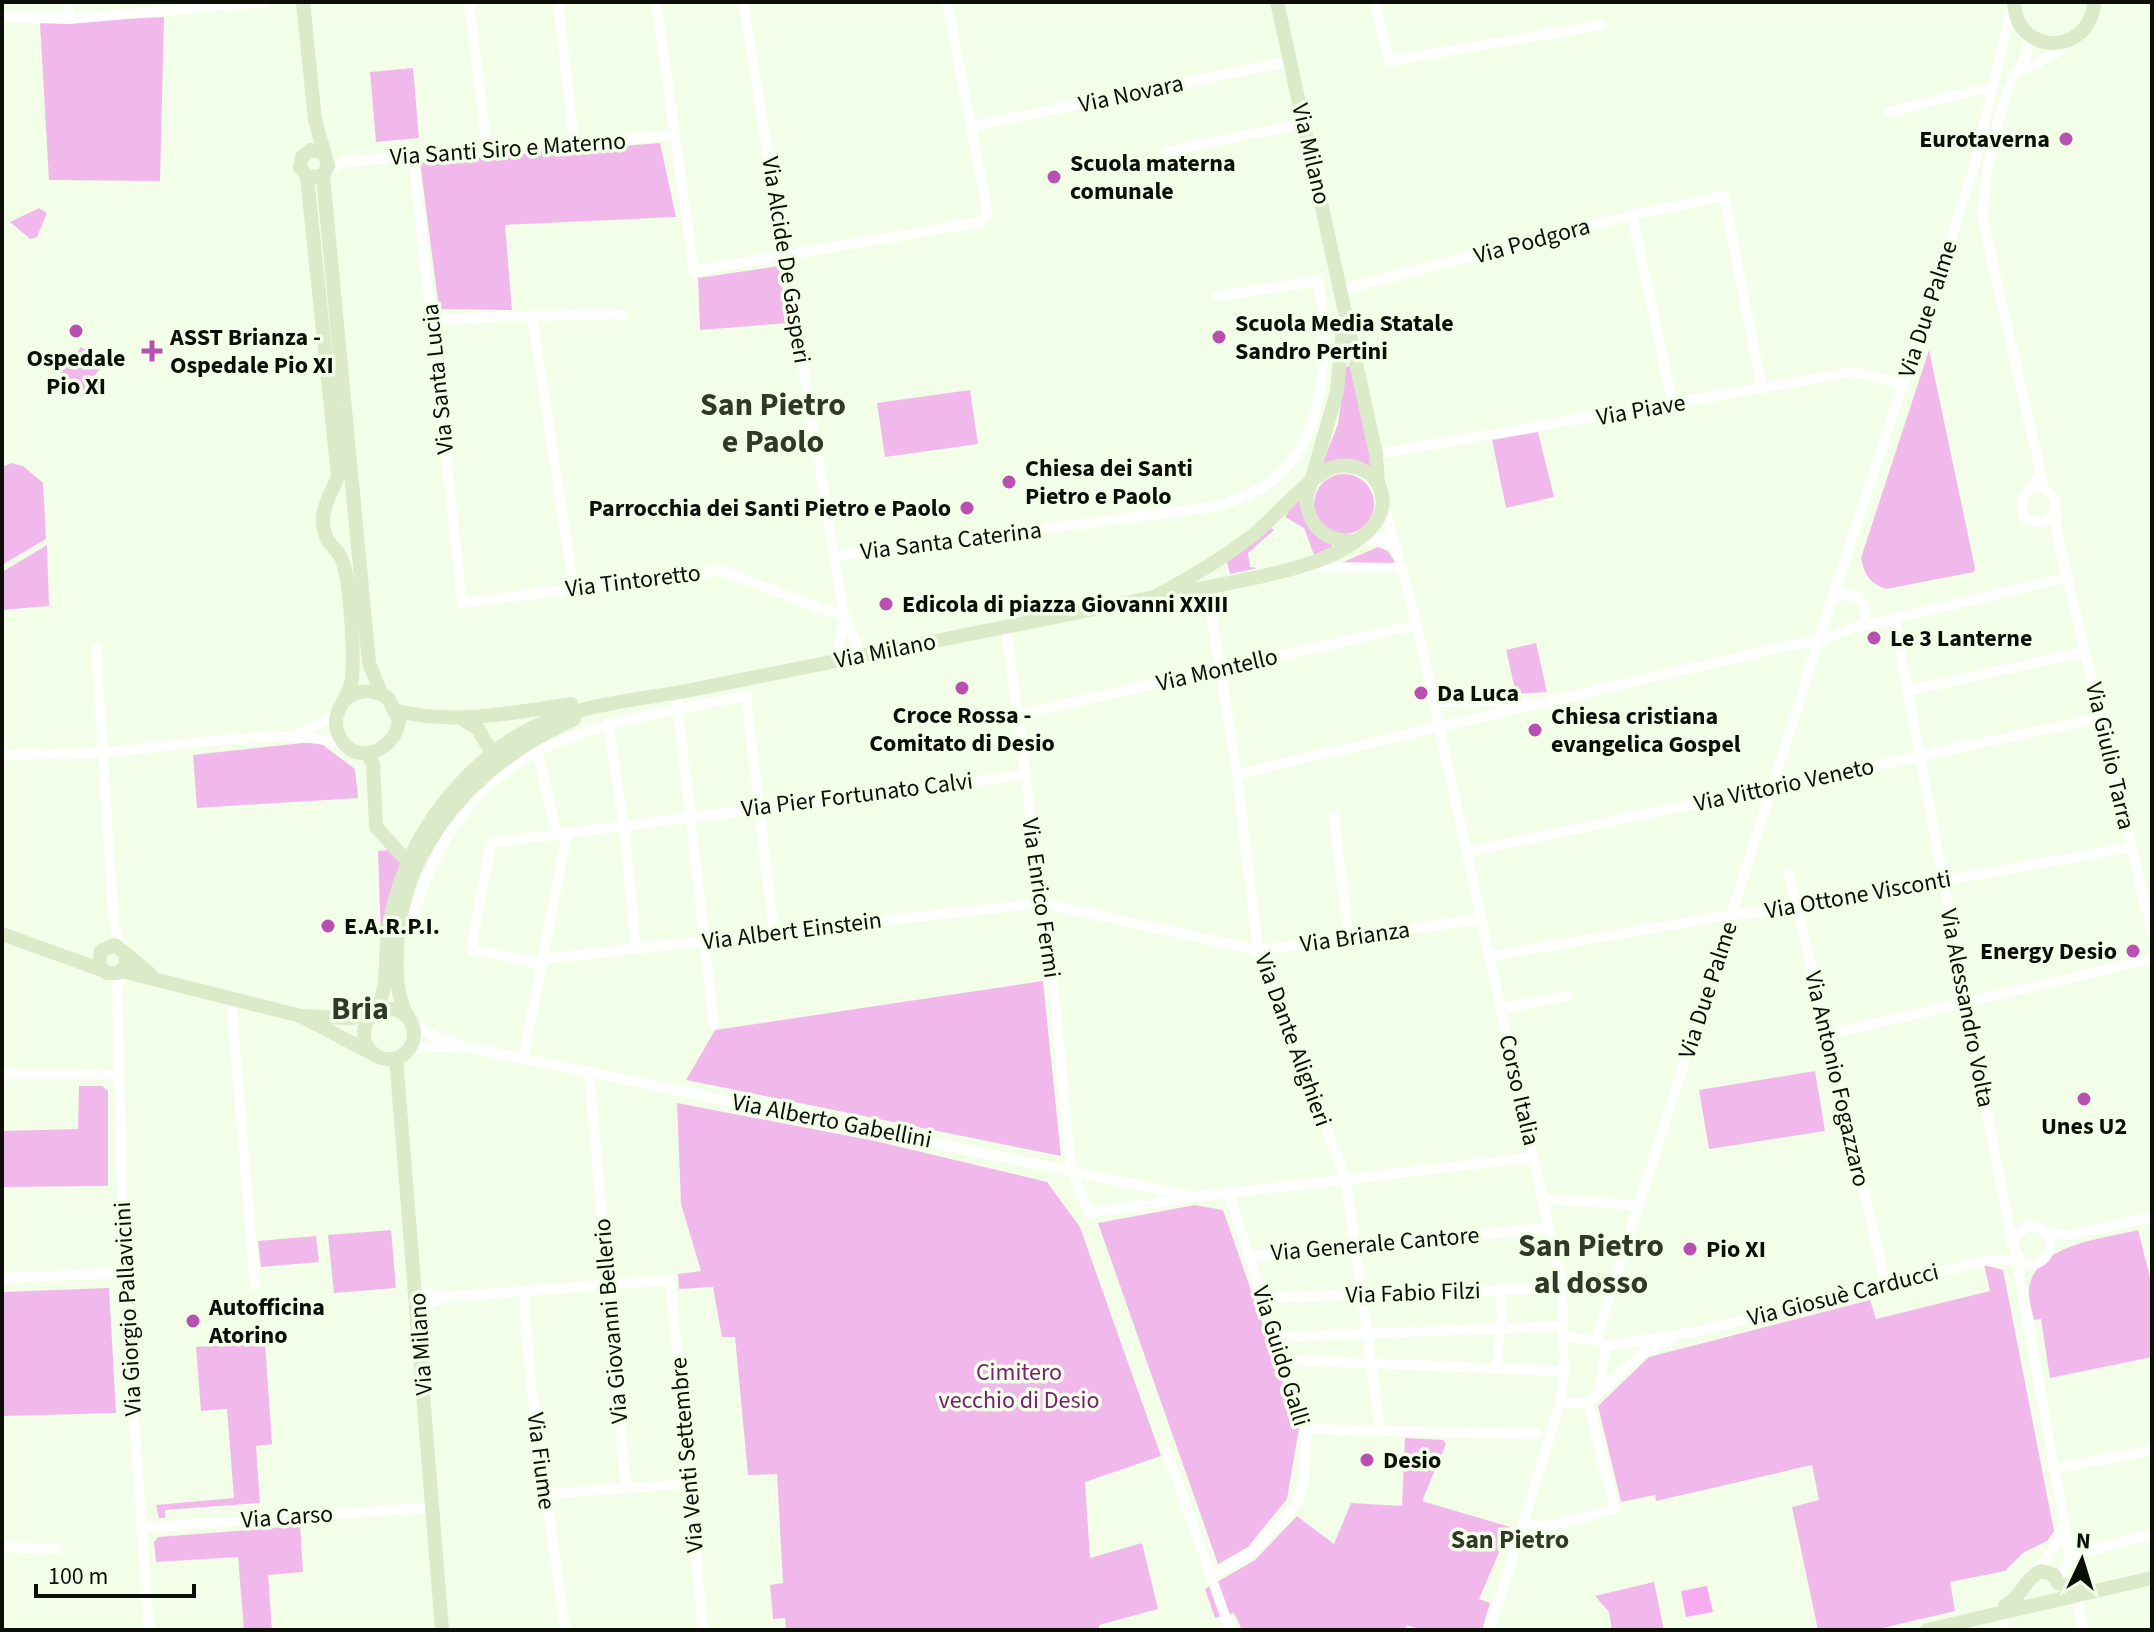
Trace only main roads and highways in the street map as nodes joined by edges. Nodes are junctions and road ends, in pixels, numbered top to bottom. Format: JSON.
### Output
{"nodes":[{"id":1,"x":303,"y":2,"type":"edge"},
{"id":2,"x":1277,"y":2,"type":"edge"},
{"id":3,"x":2014,"y":2,"type":"edge"},
{"id":4,"x":2106,"y":2,"type":"edge"},
{"id":5,"x":2094,"y":9,"type":"edge"},
{"id":6,"x":315,"y":120,"type":"junction"},
{"id":7,"x":305,"y":153,"type":"junction"},
{"id":8,"x":323,"y":154,"type":"junction"},
{"id":9,"x":324,"y":174,"type":"junction"},
{"id":10,"x":307,"y":177,"type":"junction"},
{"id":11,"x":1343,"y":307,"type":"junction"},
{"id":12,"x":1311,"y":482,"type":"junction"},
{"id":13,"x":1378,"y":484,"type":"junction"},
{"id":14,"x":327,"y":505,"type":"junction"},
{"id":15,"x":356,"y":515,"type":"junction"},
{"id":16,"x":1355,"y":541,"type":"junction"},
{"id":17,"x":1154,"y":597,"type":"junction"},
{"id":18,"x":381,"y":693,"type":"junction"},
{"id":19,"x":343,"y":701,"type":"junction"},
{"id":20,"x":615,"y":704,"type":"junction"},
{"id":21,"x":397,"y":711,"type":"junction"},
{"id":22,"x":464,"y":720,"type":"junction"},
{"id":23,"x":492,"y":753,"type":"junction"},
{"id":24,"x":367,"y":754,"type":"junction"},
{"id":25,"x":485,"y":774,"type":"junction"},
{"id":26,"x":375,"y":812,"type":"junction"},
{"id":27,"x":435,"y":832,"type":"junction"},
{"id":28,"x":414,"y":846,"type":"junction"},
{"id":29,"x":408,"y":862,"type":"junction"},
{"id":30,"x":2,"y":934,"type":"edge"},
{"id":31,"x":103,"y":949,"type":"junction"},
{"id":32,"x":125,"y":953,"type":"junction"},
{"id":33,"x":63,"y":956,"type":"junction"},
{"id":34,"x":111,"y":972,"type":"junction"},
{"id":35,"x":165,"y":981,"type":"junction"},
{"id":36,"x":374,"y":1014,"type":"junction"},
{"id":37,"x":301,"y":1016,"type":"junction"},
{"id":38,"x":410,"y":1020,"type":"junction"},
{"id":39,"x":373,"y":1054,"type":"junction"},
{"id":40,"x":401,"y":1055,"type":"junction"},
{"id":41,"x":2032,"y":1578,"type":"junction"},
{"id":42,"x":2152,"y":1578,"type":"edge"},
{"id":43,"x":2058,"y":1583,"type":"junction"},
{"id":44,"x":2081,"y":1594,"type":"junction"},
{"id":45,"x":2046,"y":1600,"type":"junction"},
{"id":46,"x":1986,"y":1615,"type":"junction"},
{"id":47,"x":442,"y":1630,"type":"edge"},
{"id":48,"x":1927,"y":1630,"type":"edge"}],
"edges":[{"from":1,"to":6,"type":"main road"},
{"from":2,"to":11,"type":"main road","name":"Via Milano"},
{"from":3,"to":5,"type":"main road"},
{"from":4,"to":5,"type":"main road"},
{"from":6,"to":7,"type":"main road"},
{"from":6,"to":8,"type":"main road"},
{"from":7,"to":8,"type":"main road"},
{"from":7,"to":10,"type":"main road"},
{"from":8,"to":9,"type":"main road"},
{"from":9,"to":10,"type":"main road"},
{"from":9,"to":15,"type":"main road"},
{"from":10,"to":14,"type":"main road"},
{"from":11,"to":12,"type":"main road","name":"Via Milano"},
{"from":11,"to":13,"type":"main road","name":"Via Milano"},
{"from":12,"to":13,"type":"main road"},
{"from":12,"to":16,"type":"main road"},
{"from":12,"to":17,"type":"main road","name":"Via Milano"},
{"from":13,"to":16,"type":"main road"},
{"from":14,"to":15,"type":"main road"},
{"from":14,"to":19,"type":"main road"},
{"from":15,"to":18,"type":"main road"},
{"from":16,"to":17,"type":"main road","name":"Via Milano"},
{"from":17,"to":20,"type":"main road","name":"Via Milano"},
{"from":18,"to":19,"type":"main road"},
{"from":18,"to":21,"type":"main road"},
{"from":19,"to":24,"type":"main road"},
{"from":20,"to":22,"type":"main road","name":"Via Milano"},
{"from":20,"to":23,"type":"main road","name":"Via Milano"},
{"from":20,"to":25,"type":"main road","name":"Via Milano"},
{"from":21,"to":22,"type":"main road","name":"Via Milano"},
{"from":21,"to":24,"type":"main road"},
{"from":22,"to":23,"type":"main road"},
{"from":23,"to":25,"type":"main road","name":"Via Milano"},
{"from":23,"to":28,"type":"main road","name":"Via Milano"},
{"from":24,"to":26,"type":"main road"},
{"from":25,"to":27,"type":"main road","name":"Via Milano"},
{"from":26,"to":28,"type":"main road"},
{"from":26,"to":29,"type":"main road"},
{"from":27,"to":28,"type":"main road","name":"Via Milano"},
{"from":27,"to":38,"type":"main road","name":"Via Milano"},
{"from":28,"to":29,"type":"main road","name":"Via Milano"},
{"from":29,"to":36,"type":"main road","name":"Via Milano"},
{"from":30,"to":33,"type":"main road"},
{"from":31,"to":32,"type":"main road"},
{"from":31,"to":33,"type":"main road"},
{"from":31,"to":34,"type":"main road"},
{"from":32,"to":34,"type":"main road"},
{"from":32,"to":35,"type":"main road"},
{"from":33,"to":34,"type":"main road"},
{"from":34,"to":35,"type":"main road"},
{"from":35,"to":37,"type":"main road"},
{"from":36,"to":37,"type":"main road"},
{"from":36,"to":38,"type":"main road"},
{"from":36,"to":39,"type":"main road"},
{"from":37,"to":39,"type":"main road"},
{"from":38,"to":40,"type":"main road"},
{"from":39,"to":40,"type":"main road"},
{"from":40,"to":47,"type":"main road","name":"Via Milano"},
{"from":41,"to":43,"type":"main road"},
{"from":41,"to":45,"type":"main road"},
{"from":41,"to":46,"type":"main road"},
{"from":42,"to":44,"type":"main road"},
{"from":43,"to":44,"type":"main road"},
{"from":43,"to":45,"type":"main road"},
{"from":44,"to":45,"type":"main road"},
{"from":45,"to":46,"type":"main road"},
{"from":46,"to":48,"type":"main road"}]}
